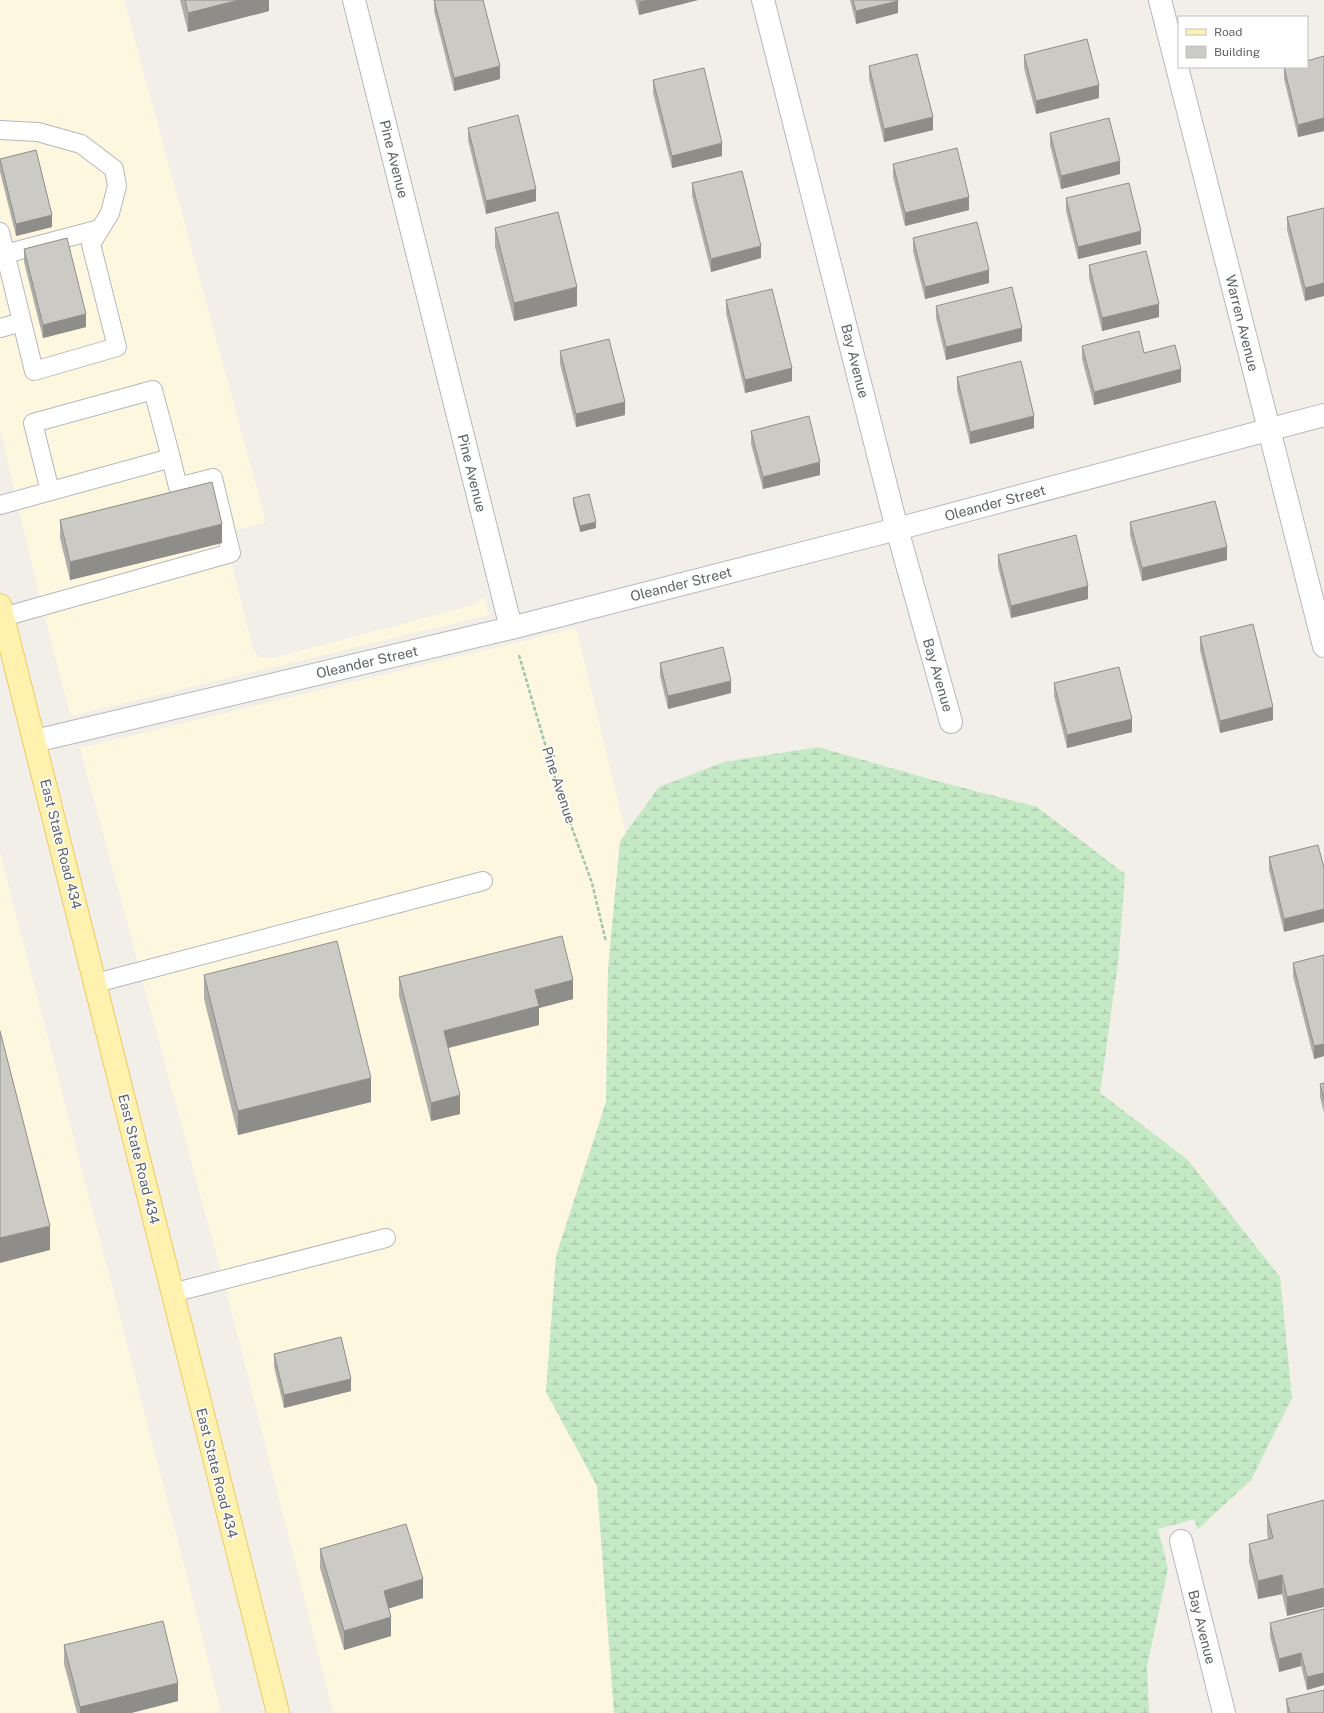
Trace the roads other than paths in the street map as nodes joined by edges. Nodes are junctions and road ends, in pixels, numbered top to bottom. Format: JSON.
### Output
{"nodes":[{"id":1,"x":354,"y":0,"type":"edge"},
{"id":2,"x":763,"y":0,"type":"edge"},
{"id":3,"x":1160,"y":0,"type":"edge"},
{"id":4,"x":0,"y":130,"type":"edge"},
{"id":5,"x":100,"y":229,"type":"junction"},
{"id":6,"x":0,"y":232,"type":"edge"},
{"id":7,"x":5,"y":254,"type":"junction"},
{"id":8,"x":22,"y":322,"type":"junction"},
{"id":9,"x":0,"y":328,"type":"edge"},
{"id":10,"x":1324,"y":415,"type":"edge"},
{"id":11,"x":1270,"y":430,"type":"junction"},
{"id":12,"x":171,"y":458,"type":"junction"},
{"id":13,"x":50,"y":491,"type":"junction"},
{"id":14,"x":0,"y":504,"type":"edge"},
{"id":15,"x":897,"y":529,"type":"junction"},
{"id":16,"x":2,"y":611,"type":"edge"},
{"id":17,"x":511,"y":628,"type":"junction"},
{"id":18,"x":1324,"y":646,"type":"edge"},
{"id":19,"x":951,"y":722,"type":"dead end"},
{"id":20,"x":35,"y":741,"type":"junction"},
{"id":21,"x":483,"y":882,"type":"dead end"},
{"id":22,"x":96,"y":983,"type":"junction"},
{"id":23,"x":386,"y":1238,"type":"dead end"},
{"id":24,"x":172,"y":1294,"type":"junction"},
{"id":25,"x":1181,"y":1541,"type":"dead end"},
{"id":26,"x":278,"y":1713,"type":"edge"},
{"id":27,"x":1224,"y":1713,"type":"edge"}],
"edges":[{"from":1,"to":17,"type":"street","name":"Pine Avenue"},
{"from":2,"to":15,"type":"street","name":"Bay Avenue"},
{"from":3,"to":11,"type":"street","name":"Warren Avenue"},
{"from":4,"to":5,"type":"lane"},
{"from":5,"to":7,"type":"lane"},
{"from":5,"to":8,"type":"lane"},
{"from":6,"to":7,"type":"lane"},
{"from":7,"to":8,"type":"lane"},
{"from":8,"to":9,"type":"lane"},
{"from":10,"to":11,"type":"street","name":"Oleander Street"},
{"from":11,"to":15,"type":"street","name":"Oleander Street"},
{"from":11,"to":18,"type":"street","name":"Warren Avenue"},
{"from":12,"to":13,"type":"lane"},
{"from":12,"to":13,"type":"lane"},
{"from":12,"to":16,"type":"lane"},
{"from":13,"to":14,"type":"lane"},
{"from":15,"to":17,"type":"street","name":"Oleander Street"},
{"from":15,"to":19,"type":"street","name":"Bay Avenue"},
{"from":16,"to":20,"type":"main road","name":"East State Road 434"},
{"from":17,"to":20,"type":"street","name":"Oleander Street"},
{"from":20,"to":22,"type":"main road","name":"East State Road 434"},
{"from":21,"to":22,"type":"lane"},
{"from":22,"to":24,"type":"main road","name":"East State Road 434"},
{"from":23,"to":24,"type":"lane"},
{"from":24,"to":26,"type":"main road","name":"East State Road 434"},
{"from":25,"to":27,"type":"street","name":"Bay Avenue"}]}
